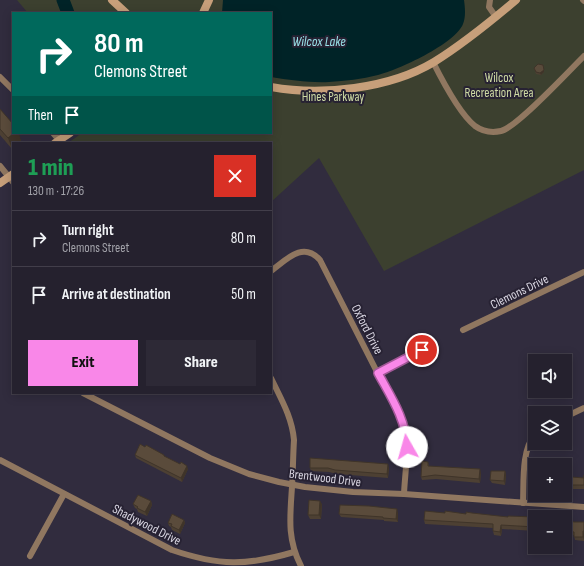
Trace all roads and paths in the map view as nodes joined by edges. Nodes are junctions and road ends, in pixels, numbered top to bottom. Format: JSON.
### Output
{"nodes":[{"id":1,"x":112,"y":0,"type":"edge"},
{"id":2,"x":209,"y":0,"type":"edge"},
{"id":3,"x":490,"y":0,"type":"edge"},
{"id":4,"x":516,"y":0,"type":"edge"},
{"id":5,"x":125,"y":12,"type":"edge"},
{"id":6,"x":203,"y":12,"type":"edge"},
{"id":7,"x":496,"y":17,"type":"junction"},
{"id":8,"x":584,"y":56,"type":"edge"},
{"id":9,"x":433,"y":62,"type":"junction"},
{"id":10,"x":0,"y":77,"type":"edge"},
{"id":11,"x":272,"y":87,"type":"edge"},
{"id":12,"x":12,"y":89,"type":"edge"},
{"id":13,"x":69,"y":134,"type":"edge"},
{"id":14,"x":57,"y":142,"type":"edge"},
{"id":15,"x":0,"y":166,"type":"edge"},
{"id":16,"x":12,"y":178,"type":"edge"},
{"id":17,"x":0,"y":183,"type":"edge"},
{"id":18,"x":272,"y":270,"type":"edge"},
{"id":19,"x":584,"y":272,"type":"edge"},
{"id":20,"x":463,"y":330,"type":"dead end"},
{"id":21,"x":422,"y":350,"type":"dead end"},
{"id":22,"x":378,"y":373,"type":"junction"},
{"id":23,"x":272,"y":380,"type":"edge"},
{"id":24,"x":85,"y":394,"type":"edge"},
{"id":25,"x":584,"y":408,"type":"edge"},
{"id":26,"x":572,"y":414,"type":"edge"},
{"id":27,"x":528,"y":447,"type":"edge"},
{"id":28,"x":0,"y":460,"type":"edge"},
{"id":29,"x":292,"y":484,"type":"junction"},
{"id":30,"x":64,"y":494,"type":"junction"},
{"id":31,"x":404,"y":494,"type":"junction"},
{"id":32,"x":523,"y":503,"type":"junction"},
{"id":33,"x":584,"y":507,"type":"edge"},
{"id":34,"x":294,"y":552,"type":"junction"},
{"id":35,"x":30,"y":556,"type":"dead end"},
{"id":36,"x":301,"y":566,"type":"edge"}],
"edges":[{"from":1,"to":5,"type":"street"},
{"from":2,"to":6,"type":"street"},
{"from":3,"to":7,"type":"street"},
{"from":4,"to":7,"type":"street"},
{"from":7,"to":9,"type":"street"},
{"from":8,"to":9,"type":"street"},
{"from":9,"to":11,"type":"street"},
{"from":10,"to":12,"type":"street"},
{"from":13,"to":14,"type":"street"},
{"from":15,"to":16,"type":"street"},
{"from":16,"to":17,"type":"street"},
{"from":18,"to":22,"type":"street","name":"Oxford Drive"},
{"from":19,"to":20,"type":"street","name":"Clemons Drive"},
{"from":21,"to":22,"type":"street"},
{"from":22,"to":31,"type":"street","name":"Oxford Drive"},
{"from":23,"to":29,"type":"street"},
{"from":24,"to":29,"type":"street","name":"Brentwood Drive"},
{"from":25,"to":26,"type":"street"},
{"from":27,"to":32,"type":"street"},
{"from":28,"to":30,"type":"street","name":"Shadywood Drive"},
{"from":29,"to":31,"type":"street","name":"Brentwood Drive"},
{"from":29,"to":34,"type":"street"},
{"from":30,"to":34,"type":"street","name":"Shadywood Drive"},
{"from":30,"to":35,"type":"street"},
{"from":31,"to":32,"type":"street","name":"Brentwood Drive"},
{"from":32,"to":33,"type":"street","name":"Brentwood Drive"},
{"from":34,"to":36,"type":"street"}]}
